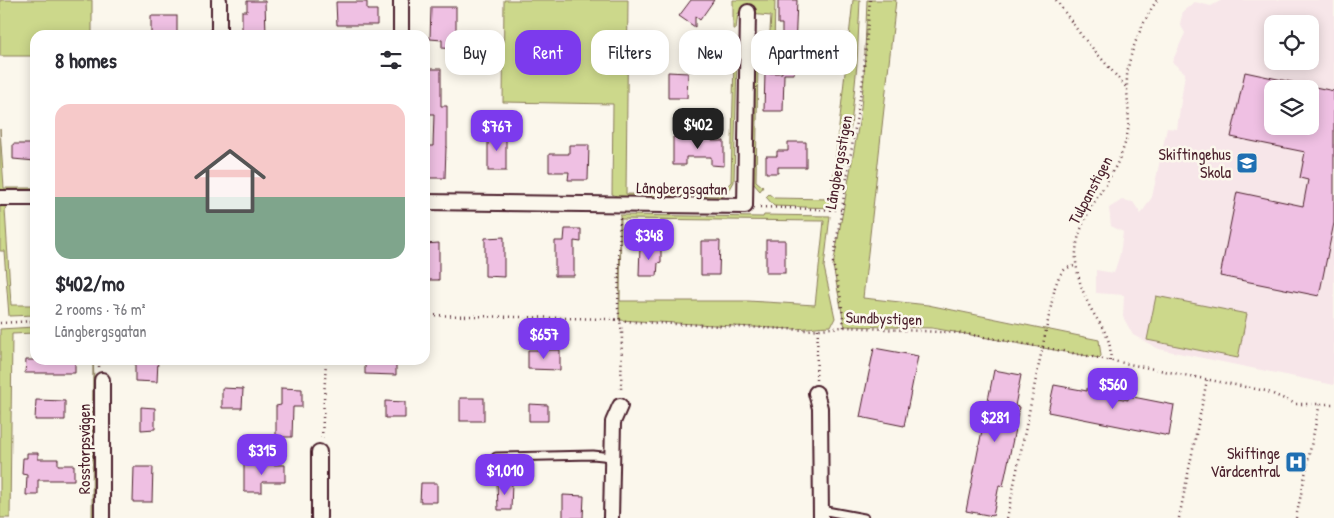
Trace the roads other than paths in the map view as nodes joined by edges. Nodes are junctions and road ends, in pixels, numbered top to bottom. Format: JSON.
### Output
{"nodes":[{"id":1,"x":219,"y":0,"type":"edge"},
{"id":2,"x":401,"y":0,"type":"edge"},
{"id":3,"x":748,"y":12,"type":"dead end"},
{"id":4,"x":219,"y":30,"type":"edge"},
{"id":5,"x":401,"y":30,"type":"edge"},
{"id":6,"x":0,"y":198,"type":"edge"},
{"id":7,"x":30,"y":198,"type":"edge"},
{"id":8,"x":430,"y":202,"type":"edge"},
{"id":9,"x":102,"y":380,"type":"dead end"},
{"id":10,"x":816,"y":393,"type":"road end"},
{"id":11,"x":620,"y":406,"type":"road end"},
{"id":12,"x":320,"y":452,"type":"road end"},
{"id":13,"x":496,"y":456,"type":"dead end"},
{"id":14,"x":612,"y":457,"type":"junction"},
{"id":15,"x":821,"y":514,"type":"edge"},
{"id":16,"x":102,"y":518,"type":"edge"},
{"id":17,"x":319,"y":518,"type":"edge"},
{"id":18,"x":612,"y":518,"type":"edge"},
{"id":19,"x":864,"y":518,"type":"edge"}],
"edges":[{"from":1,"to":4,"type":"street"},
{"from":2,"to":5,"type":"street"},
{"from":3,"to":8,"type":"street","name":"Långbergsgatan"},
{"from":6,"to":7,"type":"street"},
{"from":9,"to":16,"type":"street","name":"Rosstorpsvägen"},
{"from":10,"to":15,"type":"street"},
{"from":11,"to":14,"type":"street"},
{"from":12,"to":17,"type":"street"},
{"from":13,"to":14,"type":"lane"},
{"from":14,"to":18,"type":"street"},
{"from":15,"to":19,"type":"lane"}]}
